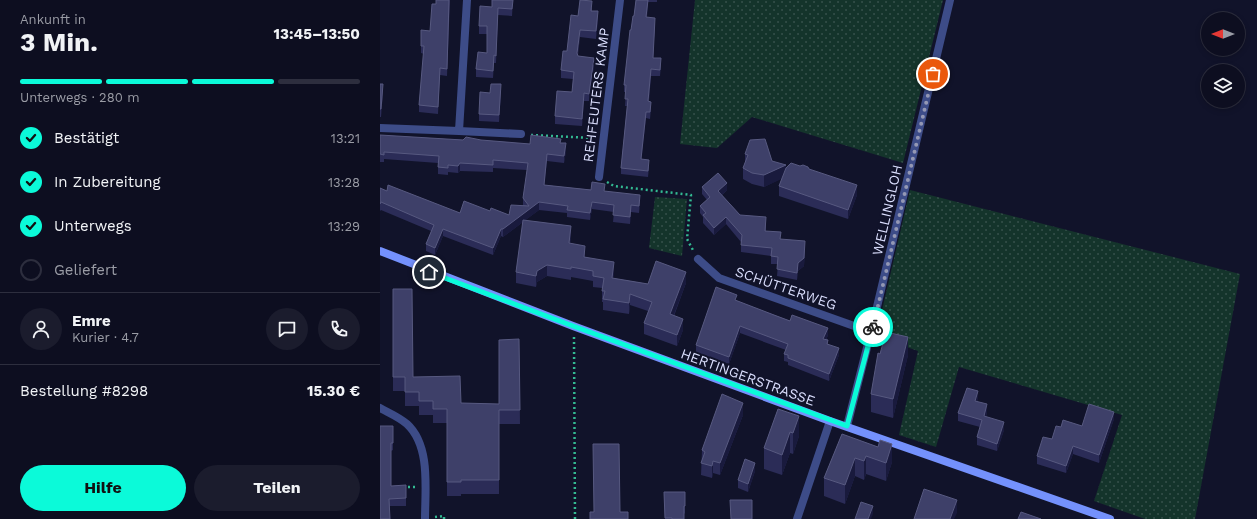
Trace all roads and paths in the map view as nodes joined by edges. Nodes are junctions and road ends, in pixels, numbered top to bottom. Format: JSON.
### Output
{"nodes":[{"id":1,"x":467,"y":0,"type":"edge"},
{"id":2,"x":620,"y":0,"type":"edge"},
{"id":3,"x":950,"y":0,"type":"edge"},
{"id":4,"x":380,"y":128,"type":"edge"},
{"id":5,"x":459,"y":131,"type":"junction"},
{"id":6,"x":521,"y":134,"type":"joint"},
{"id":7,"x":604,"y":139,"type":"junction"},
{"id":8,"x":599,"y":177,"type":"joint"},
{"id":9,"x":380,"y":251,"type":"edge"},
{"id":10,"x":698,"y":259,"type":"joint"},
{"id":11,"x":573,"y":326,"type":"junction"},
{"id":12,"x":871,"y":332,"type":"junction"},
{"id":13,"x":380,"y":408,"type":"edge"},
{"id":14,"x":830,"y":421,"type":"junction"},
{"id":15,"x":847,"y":426,"type":"junction"},
{"id":16,"x":402,"y":487,"type":"edge"},
{"id":17,"x":424,"y":488,"type":"junction"},
{"id":18,"x":425,"y":519,"type":"edge"},
{"id":19,"x":575,"y":519,"type":"edge"},
{"id":20,"x":797,"y":519,"type":"edge"},
{"id":21,"x":1110,"y":519,"type":"edge"}],
"edges":[{"from":1,"to":5,"type":"street"},
{"from":2,"to":7,"type":"street","name":"REHFEUTERS KAMP"},
{"from":3,"to":12,"type":"street","name":"WELLINGLOH"},
{"from":4,"to":5,"type":"street"},
{"from":5,"to":6,"type":"street"},
{"from":6,"to":7,"type":"path"},
{"from":7,"to":8,"type":"street","name":"REHFEUTERS KAMP"},
{"from":8,"to":10,"type":"path","name":"REHFEUTERS KAMP"},
{"from":9,"to":11,"type":"street","name":"HERTINGERSTRASSE"},
{"from":10,"to":12,"type":"street","name":"SCHÜTTERWEG"},
{"from":11,"to":14,"type":"street","name":"HERTINGERSTRASSE"},
{"from":11,"to":19,"type":"path"},
{"from":12,"to":15,"type":"street","name":"WELLINGLOH"},
{"from":13,"to":17,"type":"street"},
{"from":14,"to":15,"type":"street","name":"HERTINGERSTRASSE"},
{"from":14,"to":20,"type":"street"},
{"from":15,"to":21,"type":"street","name":"HERTINGERSTRASSE"},
{"from":16,"to":17,"type":"path"},
{"from":17,"to":18,"type":"street"}]}
